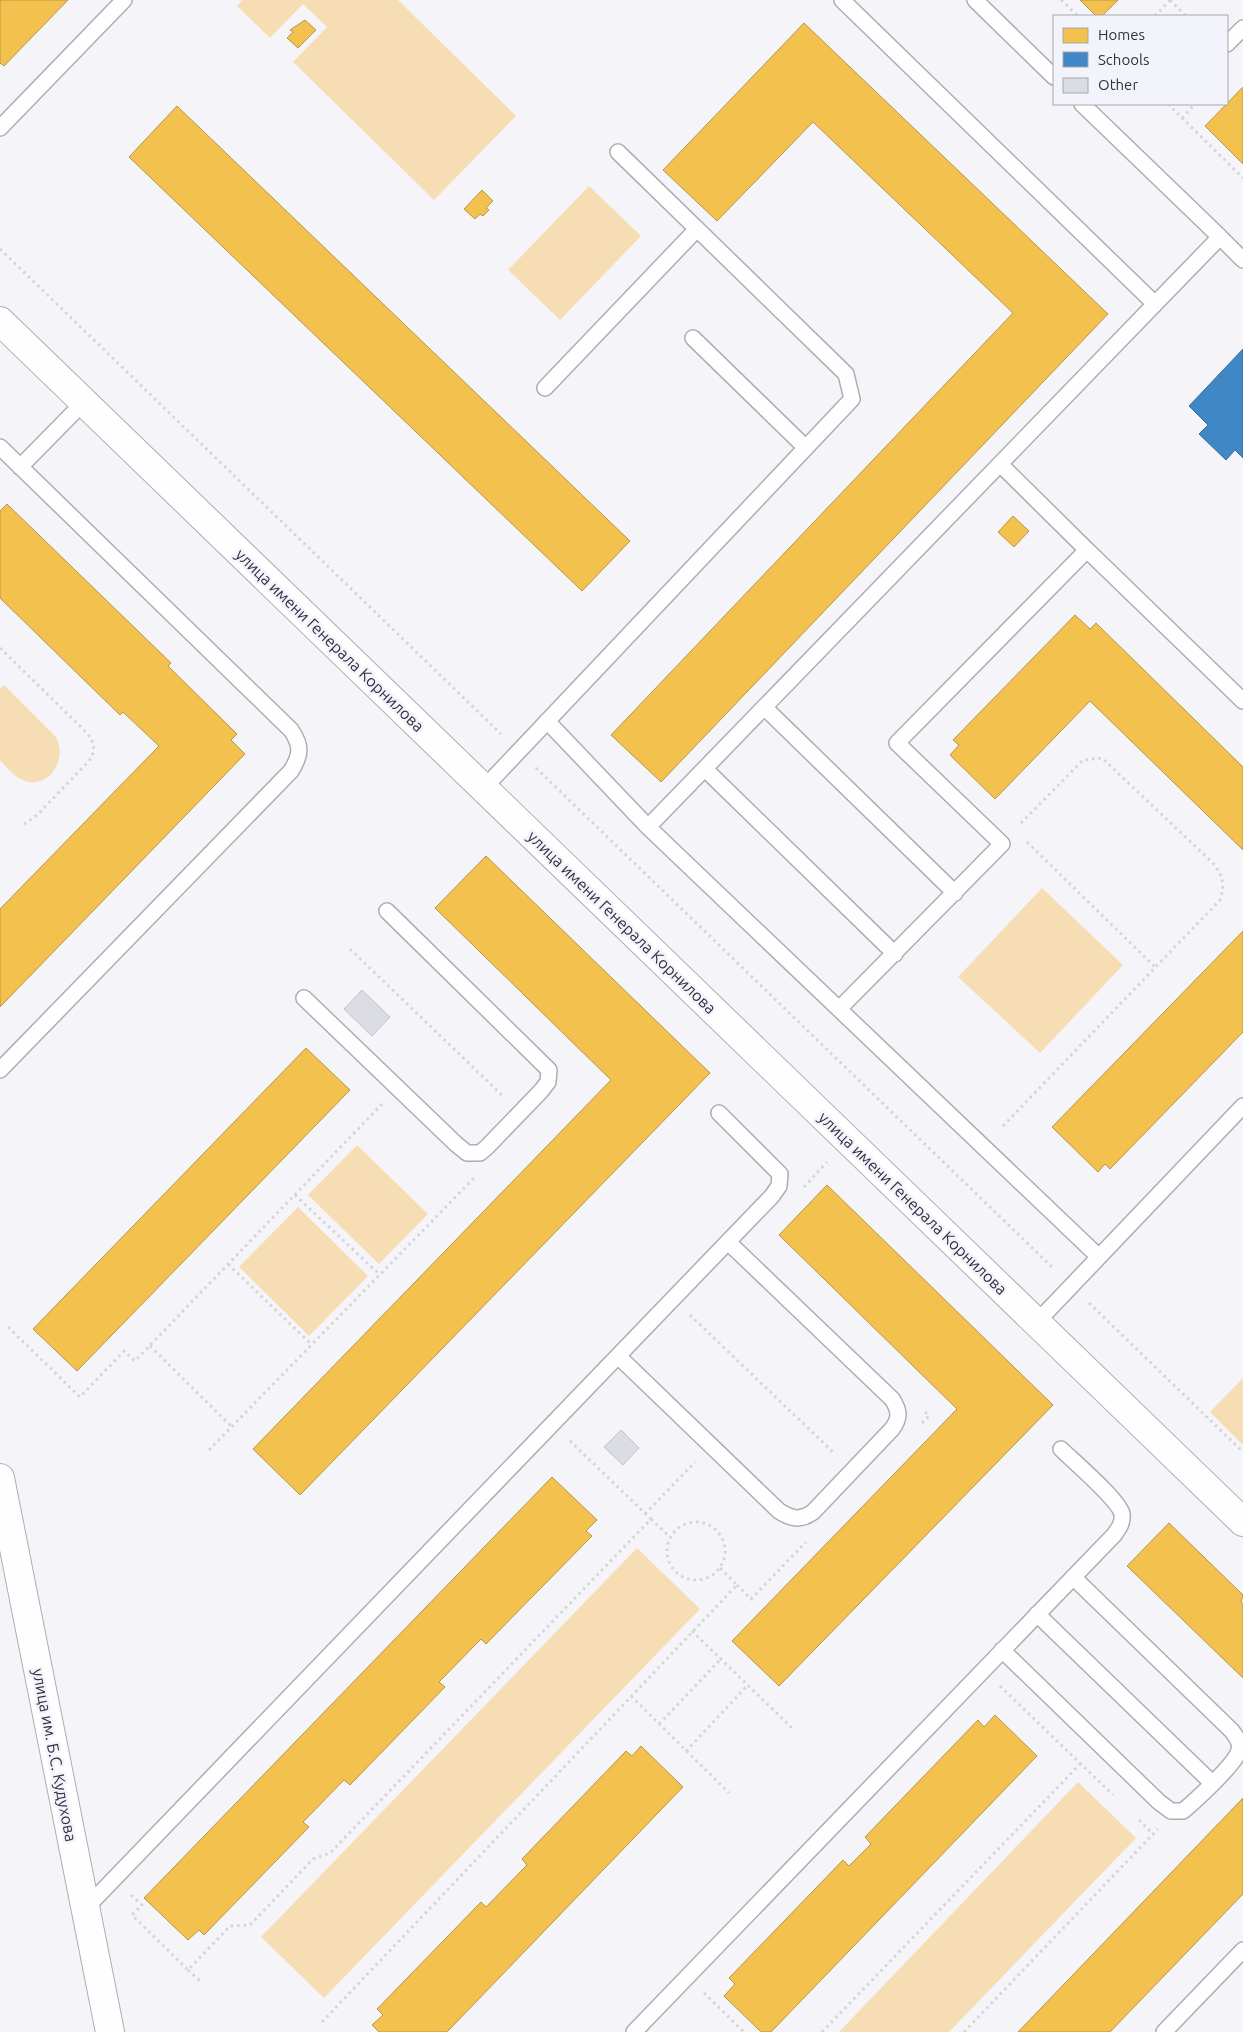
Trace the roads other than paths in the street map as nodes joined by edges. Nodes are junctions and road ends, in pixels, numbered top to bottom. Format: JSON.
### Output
{"nodes":[{"id":1,"x":124,"y":0,"type":"edge"},
{"id":2,"x":842,"y":0,"type":"edge"},
{"id":3,"x":975,"y":0,"type":"edge"},
{"id":4,"x":1243,"y":28,"type":"edge"},
{"id":5,"x":1228,"y":43,"type":"edge"},
{"id":6,"x":1053,"y":76,"type":"edge"},
{"id":7,"x":1083,"y":105,"type":"edge"},
{"id":8,"x":0,"y":128,"type":"edge"},
{"id":9,"x":618,"y":152,"type":"dead end"},
{"id":10,"x":697,"y":229,"type":"junction"},
{"id":11,"x":1220,"y":237,"type":"junction"},
{"id":12,"x":1243,"y":260,"type":"edge"},
{"id":13,"x":1156,"y":304,"type":"junction"},
{"id":14,"x":0,"y":321,"type":"edge"},
{"id":15,"x":693,"y":338,"type":"dead end"},
{"id":16,"x":544,"y":388,"type":"dead end"},
{"id":17,"x":84,"y":402,"type":"junction"},
{"id":18,"x":0,"y":447,"type":"edge"},
{"id":19,"x":806,"y":448,"type":"junction"},
{"id":20,"x":1000,"y":464,"type":"junction"},
{"id":21,"x":20,"y":467,"type":"junction"},
{"id":22,"x":1087,"y":550,"type":"junction"},
{"id":23,"x":1243,"y":701,"type":"edge"},
{"id":24,"x":764,"y":707,"type":"junction"},
{"id":25,"x":547,"y":721,"type":"junction"},
{"id":26,"x":705,"y":769,"type":"junction"},
{"id":27,"x":484,"y":788,"type":"junction"},
{"id":28,"x":648,"y":827,"type":"junction"},
{"id":29,"x":954,"y":893,"type":"junction"},
{"id":30,"x":387,"y":911,"type":"dead end"},
{"id":31,"x":895,"y":954,"type":"junction"},
{"id":32,"x":304,"y":998,"type":"dead end"},
{"id":33,"x":839,"y":1009,"type":"junction"},
{"id":34,"x":0,"y":1070,"type":"edge"},
{"id":35,"x":1243,"y":1106,"type":"edge"},
{"id":36,"x":719,"y":1113,"type":"dead end"},
{"id":37,"x":728,"y":1242,"type":"junction"},
{"id":38,"x":1099,"y":1257,"type":"junction"},
{"id":39,"x":1036,"y":1323,"type":"junction"},
{"id":40,"x":618,"y":1356,"type":"junction"},
{"id":41,"x":1061,"y":1449,"type":"dead end"},
{"id":42,"x":0,"y":1478,"type":"edge"},
{"id":43,"x":1243,"y":1522,"type":"edge"},
{"id":44,"x":1073,"y":1577,"type":"junction"},
{"id":45,"x":1037,"y":1614,"type":"junction"},
{"id":46,"x":1002,"y":1650,"type":"junction"},
{"id":47,"x":1212,"y":1783,"type":"junction"},
{"id":48,"x":85,"y":1909,"type":"junction"},
{"id":49,"x":1243,"y":1950,"type":"edge"},
{"id":50,"x":110,"y":2032,"type":"edge"},
{"id":51,"x":634,"y":2032,"type":"edge"},
{"id":52,"x":1164,"y":2032,"type":"edge"}],
"edges":[{"from":1,"to":8,"type":"lane"},
{"from":2,"to":13,"type":"lane"},
{"from":3,"to":6,"type":"lane"},
{"from":4,"to":5,"type":"lane"},
{"from":7,"to":11,"type":"lane"},
{"from":9,"to":10,"type":"lane"},
{"from":10,"to":16,"type":"lane"},
{"from":10,"to":19,"type":"lane"},
{"from":11,"to":12,"type":"lane"},
{"from":11,"to":13,"type":"lane"},
{"from":13,"to":20,"type":"lane"},
{"from":14,"to":17,"type":"street","name":"улица имени Генерала Корнилова"},
{"from":15,"to":19,"type":"lane"},
{"from":17,"to":21,"type":"lane"},
{"from":17,"to":27,"type":"street","name":"улица имени Генерала Корнилова"},
{"from":18,"to":21,"type":"lane"},
{"from":19,"to":25,"type":"lane"},
{"from":20,"to":22,"type":"lane"},
{"from":20,"to":24,"type":"lane"},
{"from":21,"to":34,"type":"lane"},
{"from":22,"to":23,"type":"lane"},
{"from":22,"to":29,"type":"lane"},
{"from":24,"to":26,"type":"lane"},
{"from":24,"to":29,"type":"lane"},
{"from":25,"to":27,"type":"lane"},
{"from":25,"to":28,"type":"lane"},
{"from":26,"to":28,"type":"lane"},
{"from":26,"to":31,"type":"lane"},
{"from":27,"to":39,"type":"street","name":"улица имени Генерала Корнилова"},
{"from":28,"to":33,"type":"lane"},
{"from":29,"to":31,"type":"lane"},
{"from":30,"to":32,"type":"lane"},
{"from":31,"to":33,"type":"lane"},
{"from":33,"to":38,"type":"lane"},
{"from":35,"to":38,"type":"lane"},
{"from":36,"to":37,"type":"lane"},
{"from":37,"to":40,"type":"lane"},
{"from":37,"to":40,"type":"lane"},
{"from":38,"to":39,"type":"lane"},
{"from":39,"to":43,"type":"street","name":"улица имени Генерала Корнилова"},
{"from":40,"to":48,"type":"lane"},
{"from":41,"to":44,"type":"lane"},
{"from":42,"to":48,"type":"street","name":"улица им. Б.С. Кудухова"},
{"from":44,"to":45,"type":"lane"},
{"from":44,"to":47,"type":"lane"},
{"from":45,"to":46,"type":"lane"},
{"from":45,"to":47,"type":"lane"},
{"from":46,"to":47,"type":"lane"},
{"from":46,"to":51,"type":"lane"},
{"from":48,"to":50,"type":"street","name":"улица им. Б.С. Кудухова"},
{"from":49,"to":52,"type":"lane"}]}
